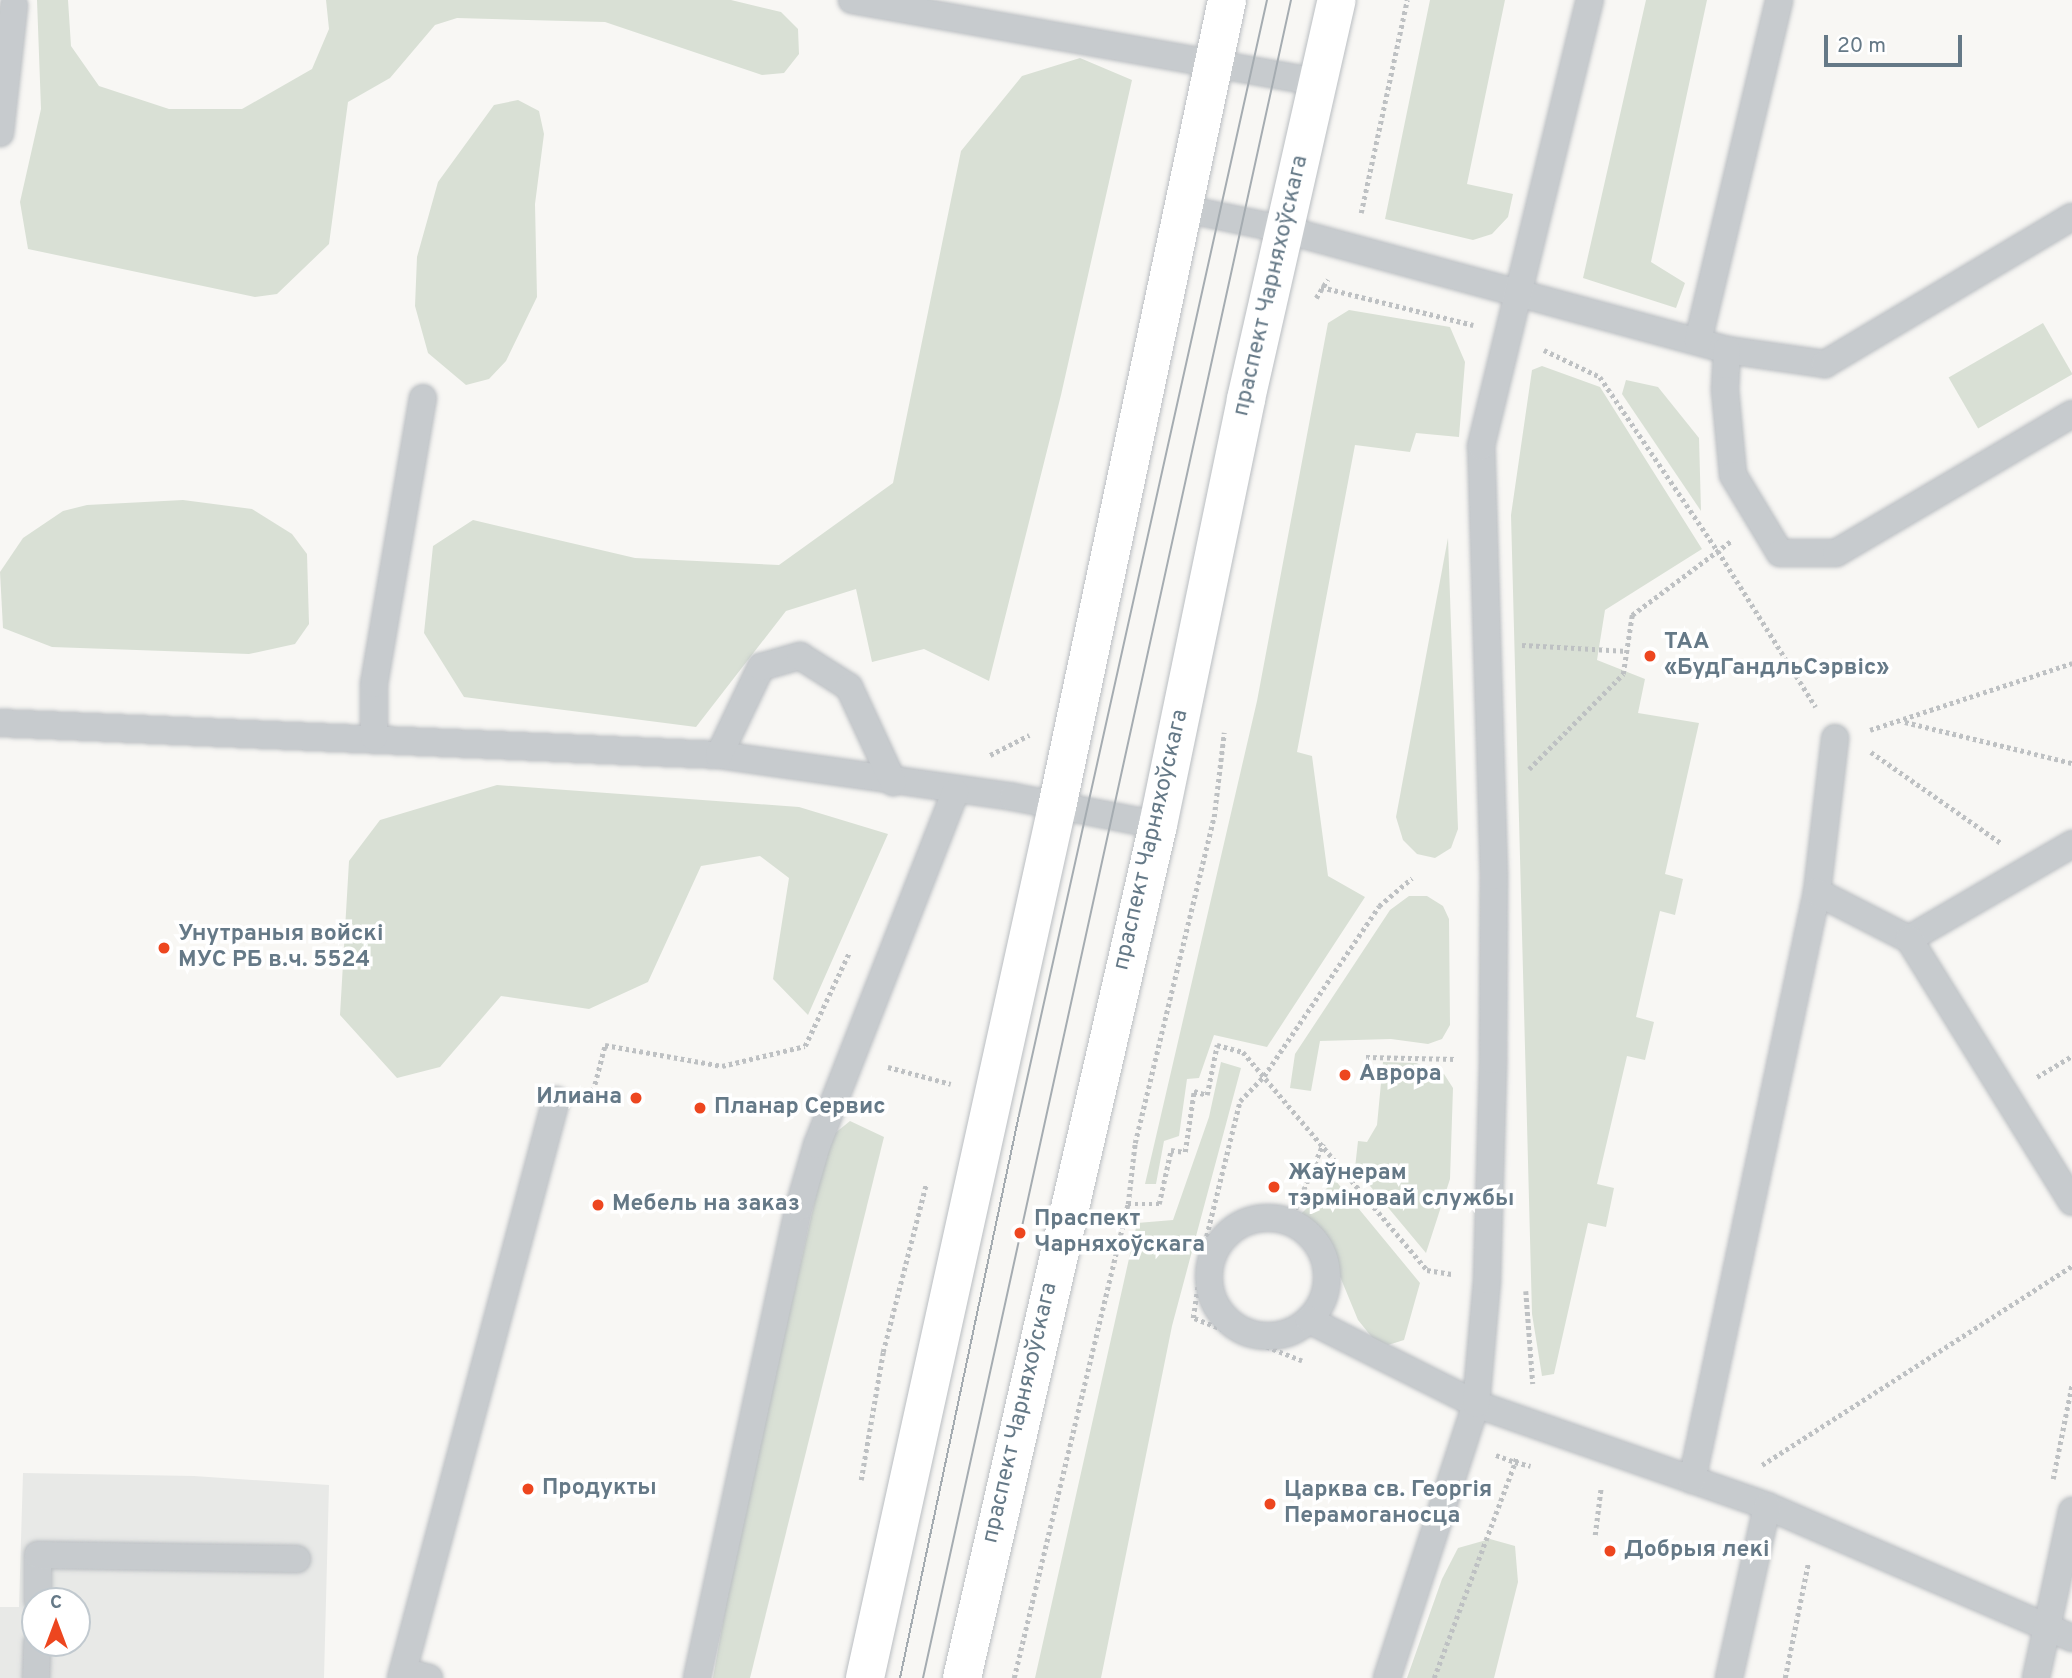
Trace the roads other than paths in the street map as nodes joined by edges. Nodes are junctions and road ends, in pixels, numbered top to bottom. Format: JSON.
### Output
{"nodes":[{"id":1,"x":852,"y":0,"type":"edge"},
{"id":2,"x":1227,"y":0,"type":"edge"},
{"id":3,"x":1337,"y":0,"type":"edge"},
{"id":4,"x":1590,"y":0,"type":"edge"},
{"id":5,"x":1779,"y":0,"type":"edge"},
{"id":6,"x":14,"y":6,"type":"dead end"},
{"id":7,"x":1213,"y":62,"type":"junction"},
{"id":8,"x":1318,"y":82,"type":"junction"},
{"id":9,"x":0,"y":133,"type":"edge"},
{"id":10,"x":1185,"y":209,"type":"junction"},
{"id":11,"x":2072,"y":217,"type":"edge"},
{"id":12,"x":1286,"y":230,"type":"junction"},
{"id":13,"x":1517,"y":293,"type":"junction"},
{"id":14,"x":1698,"y":341,"type":"junction"},
{"id":15,"x":1727,"y":349,"type":"junction"},
{"id":16,"x":423,"y":398,"type":"dead end"},
{"id":17,"x":2072,"y":414,"type":"edge"},
{"id":18,"x":0,"y":723,"type":"edge"},
{"id":19,"x":374,"y":737,"type":"junction"},
{"id":20,"x":1835,"y":738,"type":"road end"},
{"id":21,"x":719,"y":755,"type":"junction"},
{"id":22,"x":893,"y":782,"type":"junction"},
{"id":23,"x":955,"y":792,"type":"junction"},
{"id":24,"x":1058,"y":807,"type":"junction"},
{"id":25,"x":1158,"y":825,"type":"junction"},
{"id":26,"x":2072,"y":844,"type":"edge"},
{"id":27,"x":1817,"y":892,"type":"junction"},
{"id":28,"x":1909,"y":939,"type":"junction"},
{"id":29,"x":556,"y":1100,"type":"dead end"},
{"id":30,"x":2072,"y":1202,"type":"edge"},
{"id":31,"x":1309,"y":1320,"type":"junction"},
{"id":32,"x":1476,"y":1404,"type":"junction"},
{"id":33,"x":1692,"y":1480,"type":"junction"},
{"id":34,"x":1768,"y":1506,"type":"junction"},
{"id":35,"x":2072,"y":1511,"type":"edge"},
{"id":36,"x":297,"y":1559,"type":"dead end"},
{"id":37,"x":38,"y":1587,"type":"edge"},
{"id":38,"x":2048,"y":1628,"type":"junction"},
{"id":39,"x":2072,"y":1638,"type":"edge"},
{"id":40,"x":37,"y":1657,"type":"edge"},
{"id":41,"x":402,"y":1674,"type":"edge"},
{"id":42,"x":36,"y":1678,"type":"edge"},
{"id":43,"x":429,"y":1678,"type":"edge"},
{"id":44,"x":697,"y":1678,"type":"edge"},
{"id":45,"x":865,"y":1678,"type":"edge"},
{"id":46,"x":962,"y":1678,"type":"edge"},
{"id":47,"x":1387,"y":1678,"type":"edge"},
{"id":48,"x":1729,"y":1678,"type":"edge"},
{"id":49,"x":2036,"y":1678,"type":"edge"}],
"edges":[{"from":1,"to":7,"type":"lane"},
{"from":2,"to":7,"type":"main road"},
{"from":3,"to":8,"type":"main road","name":"праспект Чарняхоўскага"},
{"from":4,"to":13,"type":"lane"},
{"from":5,"to":14,"type":"lane"},
{"from":6,"to":9,"type":"lane"},
{"from":7,"to":8,"type":"lane"},
{"from":7,"to":10,"type":"main road"},
{"from":8,"to":12,"type":"main road","name":"праспект Чарняхоўскага"},
{"from":10,"to":12,"type":"lane"},
{"from":10,"to":24,"type":"main road"},
{"from":11,"to":15,"type":"lane"},
{"from":12,"to":13,"type":"lane"},
{"from":12,"to":25,"type":"main road","name":"праспект Чарняхоўскага"},
{"from":13,"to":14,"type":"lane"},
{"from":13,"to":32,"type":"lane"},
{"from":14,"to":15,"type":"lane"},
{"from":15,"to":17,"type":"lane"},
{"from":16,"to":19,"type":"lane"},
{"from":18,"to":19,"type":"lane"},
{"from":19,"to":21,"type":"lane"},
{"from":20,"to":27,"type":"lane"},
{"from":21,"to":22,"type":"lane"},
{"from":21,"to":22,"type":"lane"},
{"from":22,"to":23,"type":"lane"},
{"from":23,"to":24,"type":"lane"},
{"from":23,"to":44,"type":"lane"},
{"from":24,"to":25,"type":"lane"},
{"from":24,"to":45,"type":"main road"},
{"from":25,"to":46,"type":"main road","name":"праспект Чарняхоўскага"},
{"from":26,"to":28,"type":"lane"},
{"from":27,"to":28,"type":"lane"},
{"from":27,"to":33,"type":"lane"},
{"from":28,"to":30,"type":"lane"},
{"from":29,"to":41,"type":"lane"},
{"from":31,"to":31,"type":"lane"},
{"from":31,"to":32,"type":"lane"},
{"from":32,"to":33,"type":"lane"},
{"from":32,"to":47,"type":"lane"},
{"from":33,"to":34,"type":"lane"},
{"from":34,"to":38,"type":"lane"},
{"from":34,"to":48,"type":"lane"},
{"from":35,"to":38,"type":"lane"},
{"from":36,"to":37,"type":"lane"},
{"from":38,"to":39,"type":"lane"},
{"from":38,"to":49,"type":"lane"},
{"from":40,"to":42,"type":"lane"},
{"from":41,"to":43,"type":"lane"}]}
